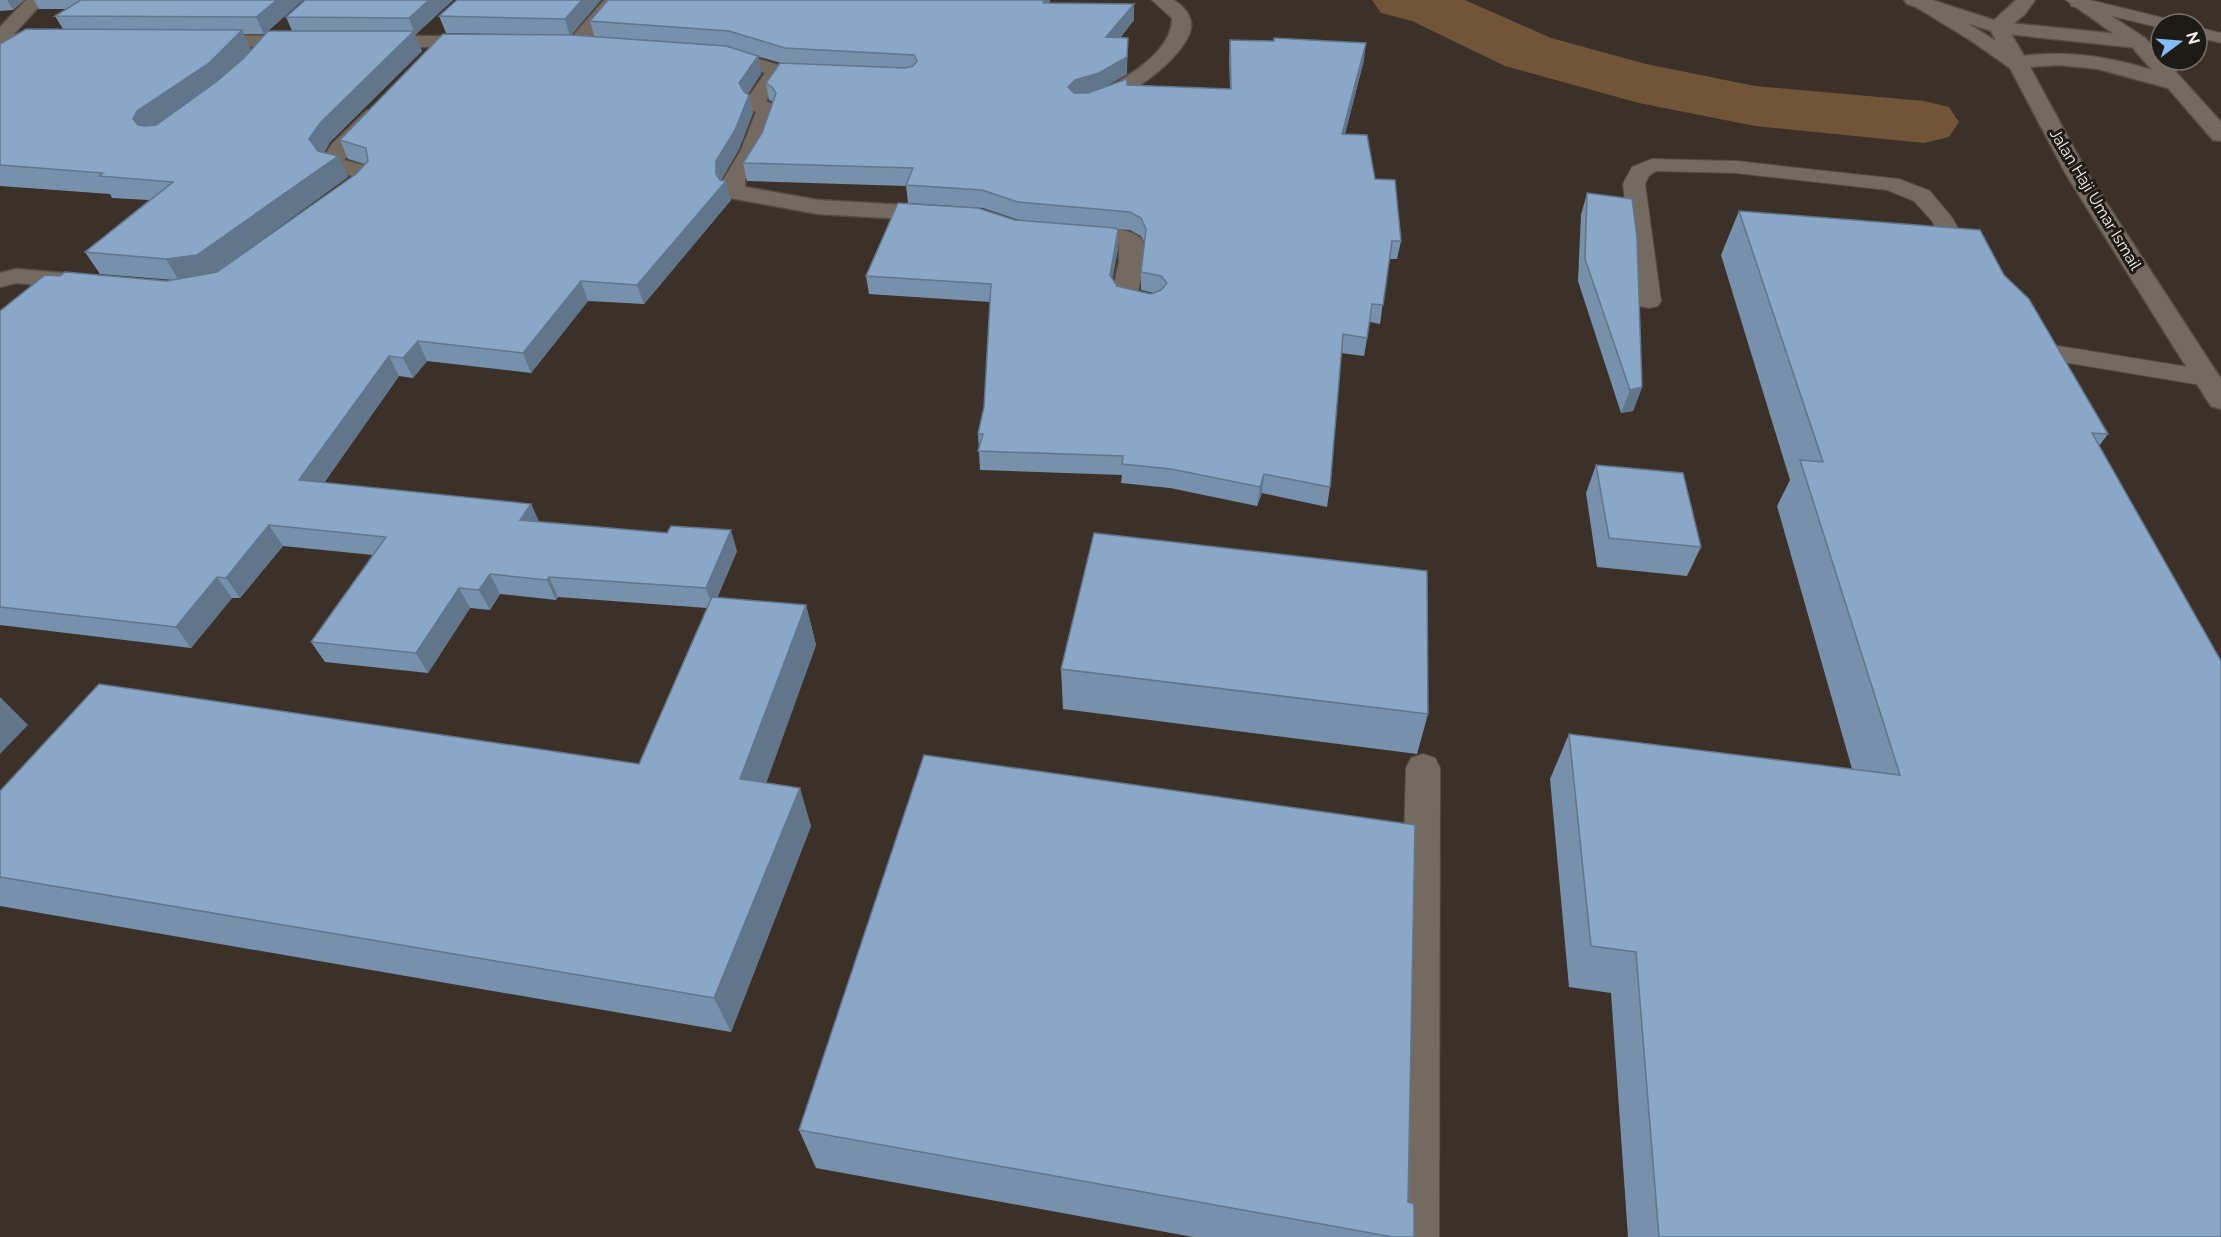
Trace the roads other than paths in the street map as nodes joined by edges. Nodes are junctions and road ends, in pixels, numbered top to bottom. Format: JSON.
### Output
{"nodes":[{"id":1,"x":36,"y":0,"type":"edge"},
{"id":2,"x":614,"y":0,"type":"edge"},
{"id":3,"x":1161,"y":0,"type":"edge"},
{"id":4,"x":2026,"y":0,"type":"edge"},
{"id":5,"x":2076,"y":1,"type":"edge"},
{"id":6,"x":1917,"y":2,"type":"edge"},
{"id":7,"x":2149,"y":20,"type":"edge"},
{"id":8,"x":294,"y":21,"type":"edge"},
{"id":9,"x":1998,"y":27,"type":"junction"},
{"id":10,"x":445,"y":31,"type":"junction"},
{"id":11,"x":0,"y":39,"type":"edge"},
{"id":12,"x":68,"y":40,"type":"edge"},
{"id":13,"x":183,"y":41,"type":"edge"},
{"id":14,"x":270,"y":42,"type":"junction"},
{"id":15,"x":317,"y":42,"type":"edge"},
{"id":16,"x":352,"y":42,"type":"edge"},
{"id":17,"x":498,"y":42,"type":"edge"},
{"id":18,"x":2138,"y":42,"type":"junction"},
{"id":19,"x":554,"y":43,"type":"edge"},
{"id":20,"x":2149,"y":43,"type":"edge"},
{"id":21,"x":576,"y":44,"type":"junction"},
{"id":22,"x":600,"y":45,"type":"edge"},
{"id":23,"x":694,"y":52,"type":"edge"},
{"id":24,"x":254,"y":64,"type":"edge"},
{"id":25,"x":422,"y":66,"type":"edge"},
{"id":26,"x":777,"y":71,"type":"junction"},
{"id":27,"x":2023,"y":71,"type":"junction"},
{"id":28,"x":839,"y":76,"type":"edge"},
{"id":29,"x":2179,"y":89,"type":"junction"},
{"id":30,"x":389,"y":99,"type":"edge"},
{"id":31,"x":1081,"y":104,"type":"edge"},
{"id":32,"x":2221,"y":135,"type":"edge"},
{"id":33,"x":317,"y":215,"type":"edge"},
{"id":34,"x":966,"y":216,"type":"edge"},
{"id":35,"x":1049,"y":231,"type":"edge"},
{"id":36,"x":0,"y":280,"type":"edge"},
{"id":37,"x":112,"y":284,"type":"edge"},
{"id":38,"x":1977,"y":289,"type":"edge"},
{"id":39,"x":1649,"y":301,"type":"dead end"},
{"id":40,"x":1151,"y":303,"type":"edge"},
{"id":41,"x":2005,"y":331,"type":"edge"},
{"id":42,"x":2207,"y":378,"type":"junction"},
{"id":43,"x":2221,"y":400,"type":"edge"},
{"id":44,"x":1423,"y":768,"type":"dead end"},
{"id":45,"x":1416,"y":1237,"type":"edge"}],
"edges":[{"from":1,"to":11,"type":"street"},
{"from":2,"to":21,"type":"street"},
{"from":3,"to":31,"type":"street"},
{"from":4,"to":9,"type":"street"},
{"from":5,"to":7,"type":"lane"},
{"from":5,"to":18,"type":"street"},
{"from":6,"to":9,"type":"street"},
{"from":6,"to":27,"type":"street"},
{"from":8,"to":14,"type":"street"},
{"from":9,"to":18,"type":"street"},
{"from":9,"to":27,"type":"street","name":"Jalan Haji Umar Ismail"},
{"from":10,"to":16,"type":"street"},
{"from":10,"to":17,"type":"street"},
{"from":10,"to":25,"type":"street"},
{"from":11,"to":12,"type":"street"},
{"from":13,"to":14,"type":"street"},
{"from":14,"to":15,"type":"street"},
{"from":14,"to":24,"type":"street"},
{"from":18,"to":20,"type":"lane"},
{"from":18,"to":29,"type":"street"},
{"from":19,"to":21,"type":"street"},
{"from":21,"to":22,"type":"street"},
{"from":23,"to":26,"type":"street"},
{"from":26,"to":28,"type":"street"},
{"from":26,"to":34,"type":"street"},
{"from":27,"to":29,"type":"street"},
{"from":27,"to":42,"type":"street","name":"Jalan Haji Umar Ismail"},
{"from":29,"to":32,"type":"street"},
{"from":30,"to":33,"type":"street"},
{"from":35,"to":40,"type":"street"},
{"from":36,"to":37,"type":"street"},
{"from":38,"to":39,"type":"lane"},
{"from":41,"to":42,"type":"lane"},
{"from":42,"to":43,"type":"street","name":"Jalan Haji Umar Ismail"},
{"from":44,"to":45,"type":"lane"}]}
